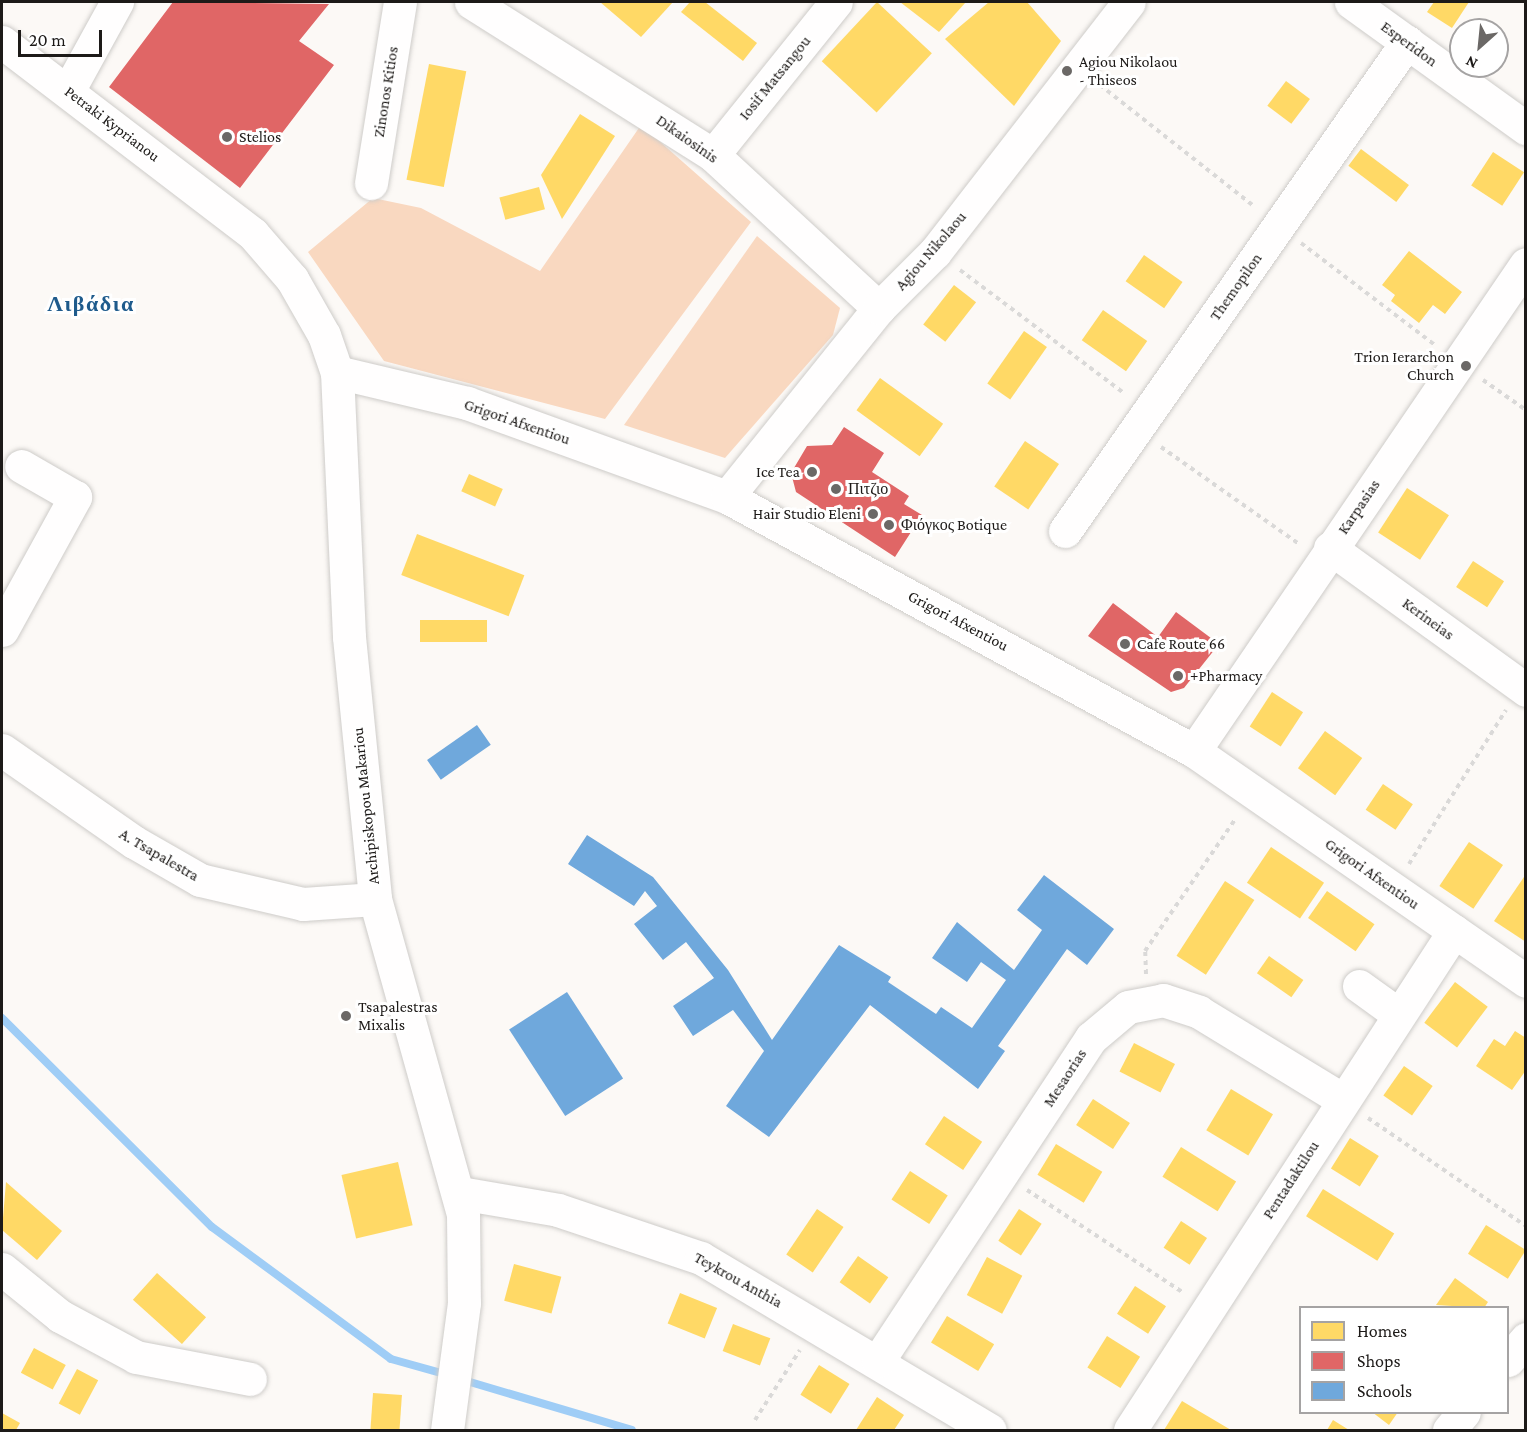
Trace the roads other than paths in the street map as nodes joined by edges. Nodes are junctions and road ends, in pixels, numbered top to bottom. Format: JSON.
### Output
{"nodes":[{"id":1,"x":117,"y":2,"type":"edge"},
{"id":2,"x":400,"y":2,"type":"edge"},
{"id":3,"x":471,"y":2,"type":"edge"},
{"id":4,"x":836,"y":2,"type":"edge"},
{"id":5,"x":1129,"y":2,"type":"edge"},
{"id":6,"x":1351,"y":2,"type":"edge"},
{"id":7,"x":1407,"y":42,"type":"junction"},
{"id":8,"x":5,"y":51,"type":"edge"},
{"id":9,"x":68,"y":91,"type":"junction"},
{"id":10,"x":1526,"y":128,"type":"edge"},
{"id":11,"x":713,"y":155,"type":"junction"},
{"id":12,"x":371,"y":183,"type":"dead end"},
{"id":13,"x":223,"y":208,"type":"joint"},
{"id":14,"x":1526,"y":264,"type":"edge"},
{"id":15,"x":879,"y":308,"type":"junction"},
{"id":16,"x":337,"y":372,"type":"junction"},
{"id":17,"x":21,"y":466,"type":"dead end"},
{"id":18,"x":727,"y":497,"type":"junction"},
{"id":19,"x":1065,"y":531,"type":"dead end"},
{"id":20,"x":1326,"y":554,"type":"junction"},
{"id":21,"x":2,"y":630,"type":"edge"},
{"id":22,"x":1521,"y":679,"type":"edge"},
{"id":23,"x":2,"y":750,"type":"edge"},
{"id":24,"x":1194,"y":751,"type":"junction"},
{"id":25,"x":375,"y":899,"type":"junction"},
{"id":26,"x":1454,"y":931,"type":"junction"},
{"id":27,"x":1526,"y":981,"type":"edge"},
{"id":28,"x":1359,"y":986,"type":"dead end"},
{"id":29,"x":1399,"y":1015,"type":"junction"},
{"id":30,"x":1343,"y":1100,"type":"junction"},
{"id":31,"x":460,"y":1192,"type":"junction"},
{"id":32,"x":2,"y":1269,"type":"edge"},
{"id":33,"x":1526,"y":1339,"type":"edge"},
{"id":34,"x":1509,"y":1359,"type":"edge"},
{"id":35,"x":878,"y":1361,"type":"junction"},
{"id":36,"x":250,"y":1379,"type":"dead end"},
{"id":37,"x":1463,"y":1414,"type":"edge"},
{"id":38,"x":447,"y":1431,"type":"edge"},
{"id":39,"x":990,"y":1431,"type":"edge"},
{"id":40,"x":1130,"y":1431,"type":"edge"},
{"id":41,"x":1449,"y":1431,"type":"edge"}],
"edges":[{"from":1,"to":9,"type":"street"},
{"from":2,"to":12,"type":"street","name":"Zinonos Kitios"},
{"from":3,"to":11,"type":"street","name":"Dikaiosinis"},
{"from":4,"to":11,"type":"street","name":"Iosif Matsangou"},
{"from":5,"to":15,"type":"street","name":"Agiou Nikolaou"},
{"from":6,"to":7,"type":"street","name":"Esperidon"},
{"from":7,"to":10,"type":"street","name":"Esperidon"},
{"from":7,"to":19,"type":"street","name":"Themopilon"},
{"from":8,"to":9,"type":"street","name":"Petraki Kyprianou"},
{"from":9,"to":13,"type":"street","name":"Petraki Kyprianou"},
{"from":11,"to":15,"type":"street","name":"Dikaiosinis"},
{"from":13,"to":16,"type":"street","name":"Archipiskopou Makariou"},
{"from":14,"to":20,"type":"street","name":"Karpasias"},
{"from":15,"to":18,"type":"street","name":"Agiou Nikolaou"},
{"from":16,"to":18,"type":"street","name":"Grigori Afxentiou"},
{"from":16,"to":25,"type":"street","name":"Archipiskopou Makariou"},
{"from":17,"to":21,"type":"street"},
{"from":18,"to":24,"type":"street","name":"Grigori Afxentiou"},
{"from":20,"to":22,"type":"street","name":"Kerineias"},
{"from":20,"to":24,"type":"street","name":"Karpasias"},
{"from":23,"to":25,"type":"street","name":"A. Tsapalestra"},
{"from":24,"to":26,"type":"street","name":"Grigori Afxentiou"},
{"from":25,"to":31,"type":"street","name":"Archipiskopou Makariou"},
{"from":26,"to":27,"type":"street","name":"Grigori Afxentiou"},
{"from":26,"to":29,"type":"street","name":"Pentadaktilou"},
{"from":28,"to":29,"type":"street"},
{"from":29,"to":30,"type":"street","name":"Pentadaktilou"},
{"from":30,"to":35,"type":"street","name":"Mesaorias"},
{"from":30,"to":40,"type":"street","name":"Pentadaktilou"},
{"from":31,"to":35,"type":"street","name":"Teykrou Anthia"},
{"from":31,"to":38,"type":"street","name":"Archipiskopou Makariou"},
{"from":32,"to":36,"type":"street"},
{"from":33,"to":34,"type":"street"},
{"from":35,"to":39,"type":"street","name":"Teykrou Anthia"},
{"from":37,"to":41,"type":"street"}]}
